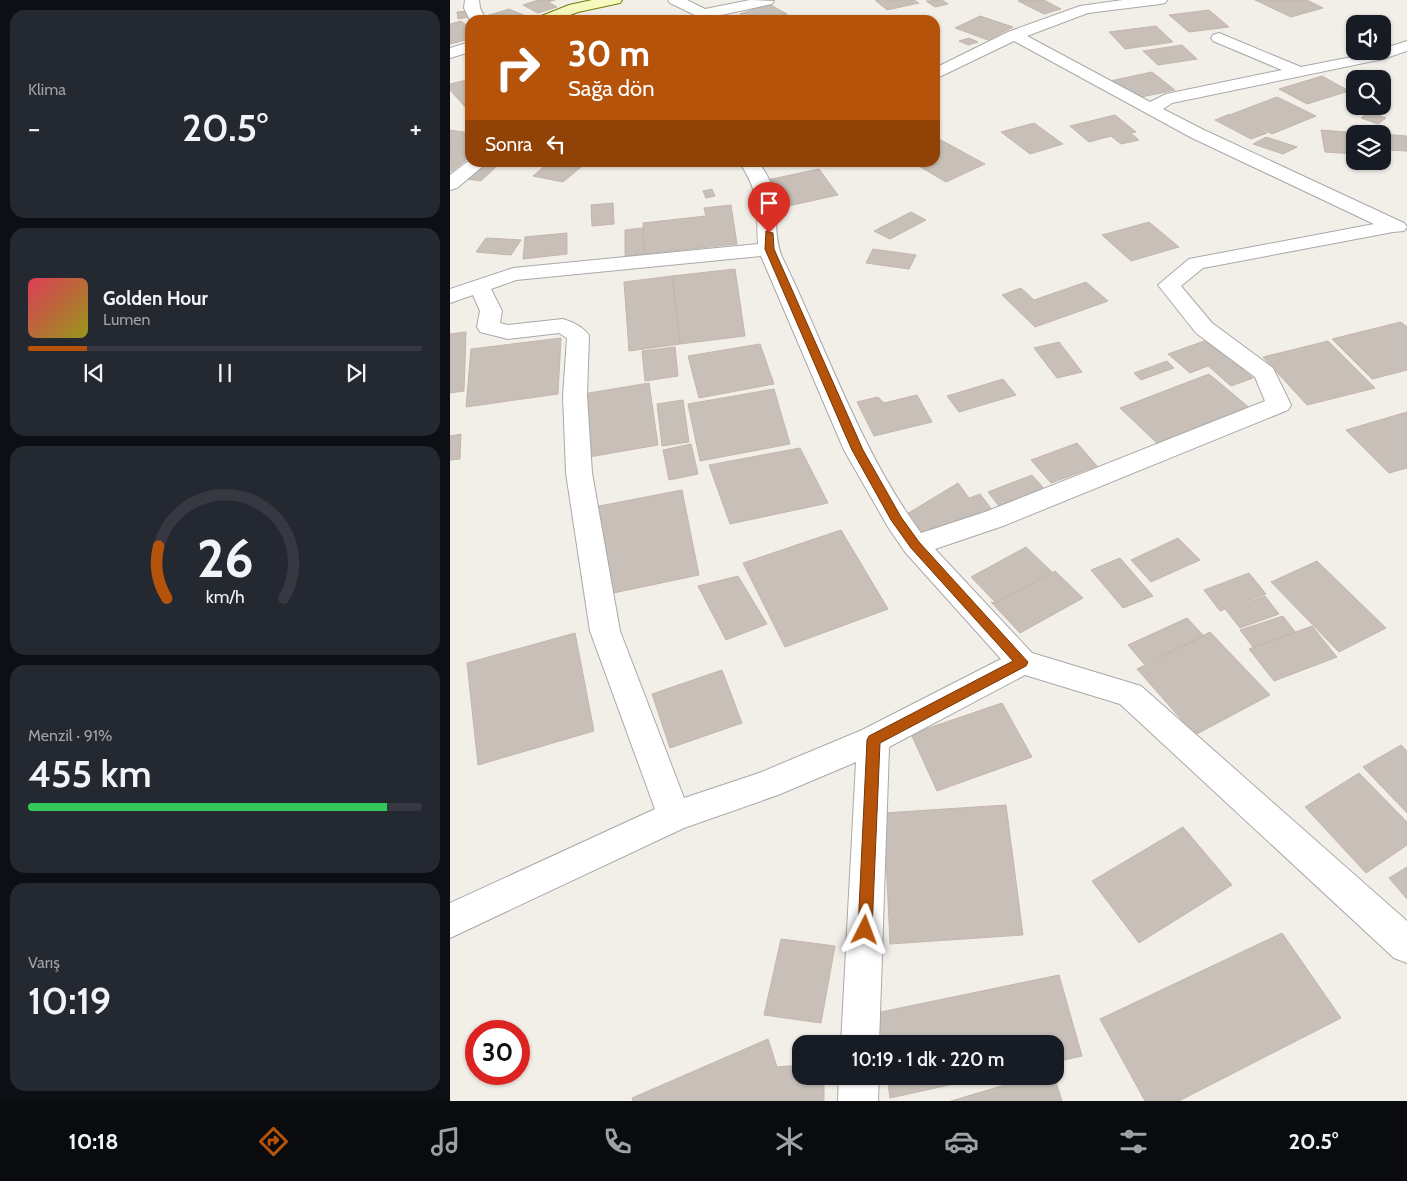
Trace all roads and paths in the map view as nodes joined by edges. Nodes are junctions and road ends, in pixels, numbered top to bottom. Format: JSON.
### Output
{"nodes":[{"id":1,"x":472,"y":0,"type":"edge"},
{"id":2,"x":615,"y":0,"type":"edge"},
{"id":3,"x":676,"y":0,"type":"edge"},
{"id":4,"x":1160,"y":0,"type":"edge"},
{"id":5,"x":766,"y":1,"type":"edge"},
{"id":6,"x":476,"y":15,"type":"edge"},
{"id":7,"x":556,"y":15,"type":"edge"},
{"id":8,"x":1014,"y":35,"type":"junction"},
{"id":9,"x":1219,"y":38,"type":"dead end"},
{"id":10,"x":1407,"y":46,"type":"edge"},
{"id":11,"x":465,"y":49,"type":"edge"},
{"id":12,"x":450,"y":54,"type":"edge"},
{"id":13,"x":940,"y":72,"type":"edge"},
{"id":14,"x":1300,"y":72,"type":"junction"},
{"id":15,"x":1151,"y":109,"type":"junction"},
{"id":16,"x":473,"y":167,"type":"edge"},
{"id":17,"x":757,"y":167,"type":"edge"},
{"id":18,"x":450,"y":184,"type":"edge"},
{"id":19,"x":1400,"y":229,"type":"edge"},
{"id":20,"x":769,"y":249,"type":"junction"},
{"id":21,"x":479,"y":285,"type":"junction"},
{"id":22,"x":450,"y":296,"type":"edge"},
{"id":23,"x":915,"y":545,"type":"junction"},
{"id":24,"x":1022,"y":662,"type":"junction"},
{"id":25,"x":873,"y":740,"type":"junction"},
{"id":26,"x":674,"y":816,"type":"junction"},
{"id":27,"x":450,"y":921,"type":"edge"},
{"id":28,"x":1407,"y":945,"type":"edge"},
{"id":29,"x":860,"y":1035,"type":"edge"},
{"id":30,"x":859,"y":1085,"type":"edge"},
{"id":31,"x":858,"y":1101,"type":"edge"}],
"edges":[{"from":1,"to":6,"type":"street"},
{"from":2,"to":7,"type":"street"},
{"from":3,"to":5,"type":"street"},
{"from":4,"to":8,"type":"street"},
{"from":8,"to":13,"type":"street"},
{"from":8,"to":15,"type":"street"},
{"from":9,"to":14,"type":"street"},
{"from":10,"to":14,"type":"street"},
{"from":11,"to":12,"type":"street"},
{"from":14,"to":15,"type":"street"},
{"from":15,"to":19,"type":"street"},
{"from":16,"to":18,"type":"street"},
{"from":17,"to":20,"type":"street"},
{"from":19,"to":23,"type":"street"},
{"from":20,"to":21,"type":"street"},
{"from":20,"to":23,"type":"street"},
{"from":21,"to":22,"type":"street"},
{"from":21,"to":26,"type":"street"},
{"from":23,"to":24,"type":"street"},
{"from":24,"to":25,"type":"street"},
{"from":24,"to":28,"type":"street"},
{"from":25,"to":26,"type":"street"},
{"from":25,"to":29,"type":"street"},
{"from":26,"to":27,"type":"street"},
{"from":30,"to":31,"type":"street"}]}
